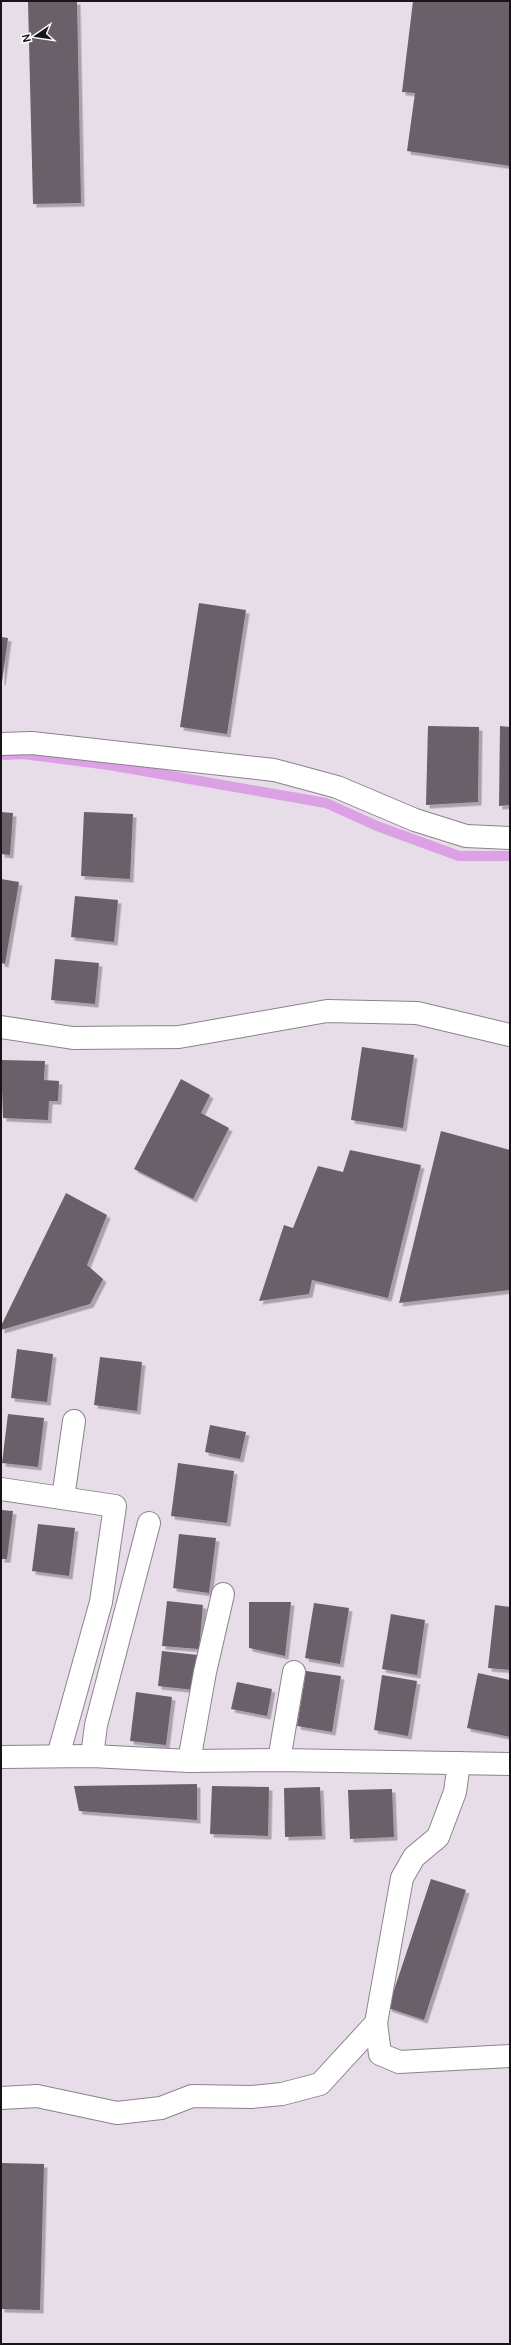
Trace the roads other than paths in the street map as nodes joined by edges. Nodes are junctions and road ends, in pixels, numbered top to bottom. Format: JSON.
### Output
{"nodes":[{"id":1,"x":1,"y":744,"type":"edge"},
{"id":2,"x":510,"y":838,"type":"edge"},
{"id":3,"x":1,"y":1027,"type":"edge"},
{"id":4,"x":510,"y":1035,"type":"edge"},
{"id":5,"x":74,"y":1421,"type":"dead end"},
{"id":6,"x":1,"y":1490,"type":"edge"},
{"id":7,"x":63,"y":1498,"type":"junction"},
{"id":8,"x":149,"y":1524,"type":"dead end"},
{"id":9,"x":223,"y":1594,"type":"dead end"},
{"id":10,"x":294,"y":1672,"type":"dead end"},
{"id":11,"x":58,"y":1756,"type":"junction"},
{"id":12,"x":92,"y":1756,"type":"junction"},
{"id":13,"x":1,"y":1757,"type":"edge"},
{"id":14,"x":279,"y":1760,"type":"junction"},
{"id":15,"x":189,"y":1761,"type":"junction"},
{"id":16,"x":459,"y":1763,"type":"junction"},
{"id":17,"x":510,"y":1764,"type":"edge"},
{"id":18,"x":376,"y":2023,"type":"junction"},
{"id":19,"x":510,"y":2056,"type":"edge"},
{"id":20,"x":1,"y":2098,"type":"edge"}],
"edges":[{"from":1,"to":2,"type":"street"},
{"from":3,"to":4,"type":"street"},
{"from":5,"to":7,"type":"street"},
{"from":6,"to":7,"type":"street"},
{"from":7,"to":11,"type":"street"},
{"from":8,"to":12,"type":"street"},
{"from":9,"to":15,"type":"street"},
{"from":10,"to":14,"type":"street"},
{"from":11,"to":12,"type":"street"},
{"from":11,"to":13,"type":"street"},
{"from":12,"to":15,"type":"street"},
{"from":14,"to":15,"type":"street"},
{"from":14,"to":16,"type":"street"},
{"from":16,"to":17,"type":"street"},
{"from":16,"to":18,"type":"street"},
{"from":18,"to":19,"type":"street"},
{"from":18,"to":20,"type":"street"}]}
